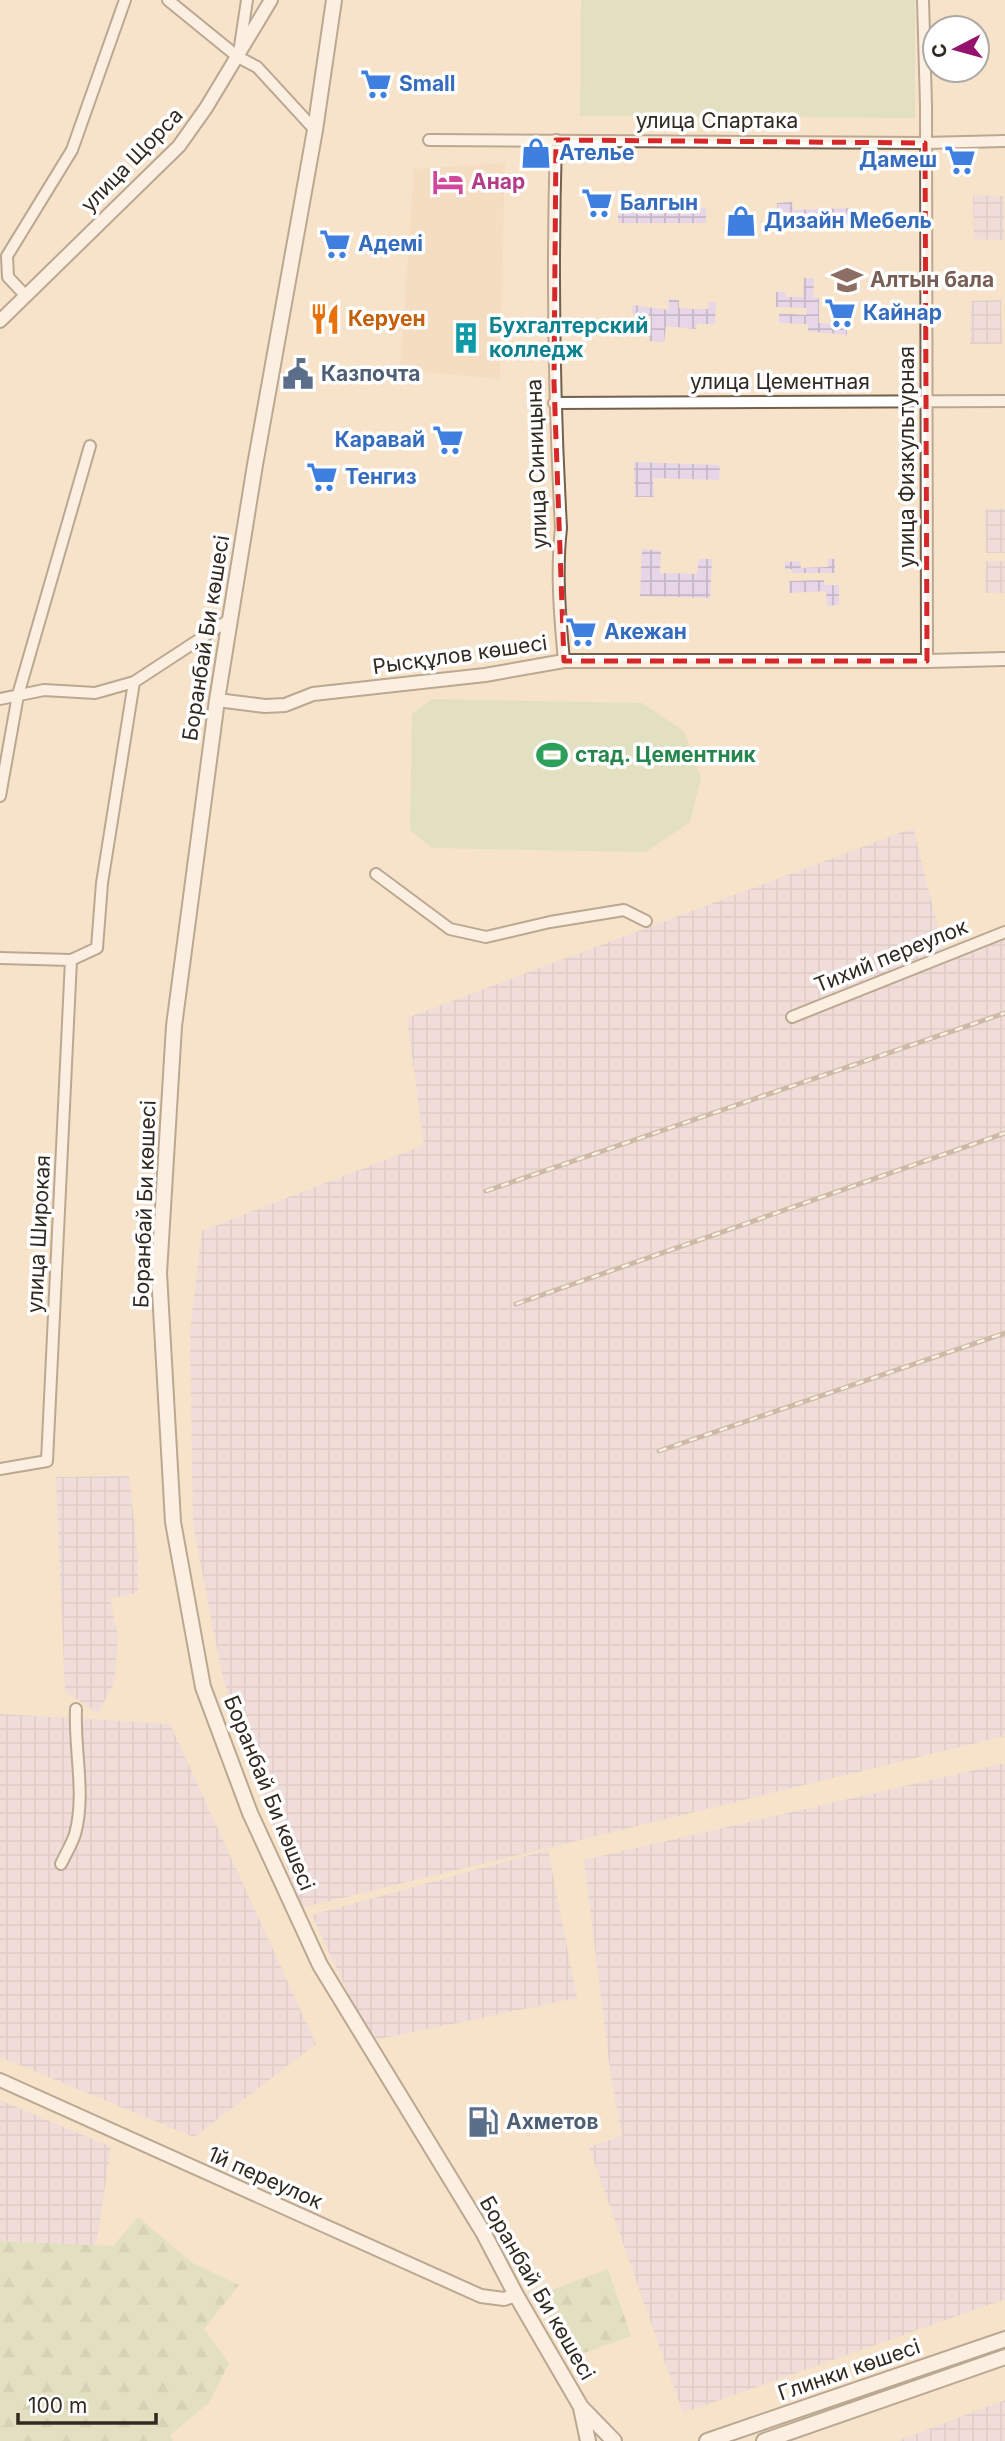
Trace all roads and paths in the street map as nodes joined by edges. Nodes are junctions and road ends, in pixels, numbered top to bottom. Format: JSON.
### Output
{"nodes":[{"id":1,"x":125,"y":0,"type":"edge"},
{"id":2,"x":167,"y":0,"type":"edge"},
{"id":3,"x":247,"y":0,"type":"edge"},
{"id":4,"x":271,"y":0,"type":"edge"},
{"id":5,"x":334,"y":0,"type":"edge"},
{"id":6,"x":923,"y":0,"type":"edge"},
{"id":7,"x":238,"y":57,"type":"junction"},
{"id":8,"x":315,"y":130,"type":"junction"},
{"id":9,"x":429,"y":140,"type":"dead end"},
{"id":10,"x":556,"y":140,"type":"junction"},
{"id":11,"x":1005,"y":141,"type":"edge"},
{"id":12,"x":925,"y":143,"type":"junction"},
{"id":13,"x":24,"y":295,"type":"junction"},
{"id":14,"x":0,"y":321,"type":"edge"},
{"id":15,"x":927,"y":401,"type":"junction"},
{"id":16,"x":1005,"y":401,"type":"edge"},
{"id":17,"x":554,"y":403,"type":"junction"},
{"id":18,"x":90,"y":446,"type":"dead end"},
{"id":19,"x":229,"y":620,"type":"junction"},
{"id":20,"x":1005,"y":659,"type":"edge"},
{"id":21,"x":564,"y":661,"type":"junction"},
{"id":22,"x":927,"y":661,"type":"junction"},
{"id":23,"x":134,"y":682,"type":"junction"},
{"id":24,"x":18,"y":695,"type":"junction"},
{"id":25,"x":0,"y":699,"type":"edge"},
{"id":26,"x":217,"y":700,"type":"junction"},
{"id":27,"x":0,"y":796,"type":"edge"},
{"id":28,"x":376,"y":874,"type":"dead end"},
{"id":29,"x":646,"y":921,"type":"dead end"},
{"id":30,"x":1005,"y":932,"type":"edge"},
{"id":31,"x":0,"y":958,"type":"edge"},
{"id":32,"x":71,"y":960,"type":"junction"},
{"id":33,"x":792,"y":1017,"type":"dead end"},
{"id":34,"x":0,"y":1469,"type":"edge"},
{"id":35,"x":76,"y":1710,"type":"dead end"},
{"id":36,"x":61,"y":1864,"type":"dead end"},
{"id":37,"x":0,"y":2080,"type":"edge"},
{"id":38,"x":516,"y":2295,"type":"junction"},
{"id":39,"x":1005,"y":2339,"type":"edge"},
{"id":40,"x":1005,"y":2357,"type":"edge"},
{"id":41,"x":581,"y":2407,"type":"junction"},
{"id":42,"x":588,"y":2441,"type":"edge"},
{"id":43,"x":614,"y":2441,"type":"edge"},
{"id":44,"x":707,"y":2441,"type":"edge"},
{"id":45,"x":764,"y":2441,"type":"edge"}],
"edges":[{"from":1,"to":13,"type":"street","name":"улица Щорса"},
{"from":2,"to":7,"type":"street"},
{"from":3,"to":7,"type":"street"},
{"from":4,"to":7,"type":"street","name":"улица Щорса"},
{"from":5,"to":8,"type":"main road","name":"Боранбай Би көшесі"},
{"from":6,"to":12,"type":"street","name":"улица Физкультурная"},
{"from":7,"to":8,"type":"street"},
{"from":7,"to":13,"type":"street","name":"улица Щорса"},
{"from":8,"to":19,"type":"main road","name":"Боранбай Би көшесі"},
{"from":9,"to":10,"type":"street","name":"улица Спартака"},
{"from":10,"to":12,"type":"street","name":"улица Спартака"},
{"from":10,"to":17,"type":"street","name":"улица Синицына"},
{"from":11,"to":12,"type":"street","name":"улица Спартака"},
{"from":12,"to":15,"type":"street","name":"улица Физкультурная"},
{"from":13,"to":14,"type":"street","name":"улица Щорса"},
{"from":15,"to":16,"type":"street","name":"улица Цементная"},
{"from":15,"to":17,"type":"street","name":"улица Цементная"},
{"from":15,"to":22,"type":"street","name":"улица Физкультурная"},
{"from":17,"to":21,"type":"street","name":"улица Синицына"},
{"from":18,"to":24,"type":"street"},
{"from":19,"to":23,"type":"street"},
{"from":19,"to":26,"type":"main road","name":"Боранбай Би көшесі"},
{"from":20,"to":22,"type":"street","name":"Рысқұлов көшесі"},
{"from":21,"to":22,"type":"street","name":"Рысқұлов көшесі"},
{"from":21,"to":26,"type":"street","name":"Рысқұлов көшесі"},
{"from":23,"to":24,"type":"street"},
{"from":23,"to":32,"type":"street"},
{"from":24,"to":25,"type":"street"},
{"from":24,"to":27,"type":"street"},
{"from":26,"to":38,"type":"main road","name":"Боранбай Би көшесі"},
{"from":28,"to":29,"type":"street"},
{"from":30,"to":33,"type":"street","name":"Тихий переулок"},
{"from":31,"to":32,"type":"street"},
{"from":32,"to":34,"type":"street","name":"улица Широкая"},
{"from":35,"to":36,"type":"street"},
{"from":37,"to":38,"type":"street","name":"1й переулок"},
{"from":38,"to":41,"type":"main road","name":"Боранбай Би көшесі"},
{"from":39,"to":44,"type":"main road","name":"Глинки көшесі"},
{"from":40,"to":45,"type":"main road","name":"Глинки көшесі"},
{"from":41,"to":42,"type":"main road"},
{"from":41,"to":43,"type":"main road"}]}
